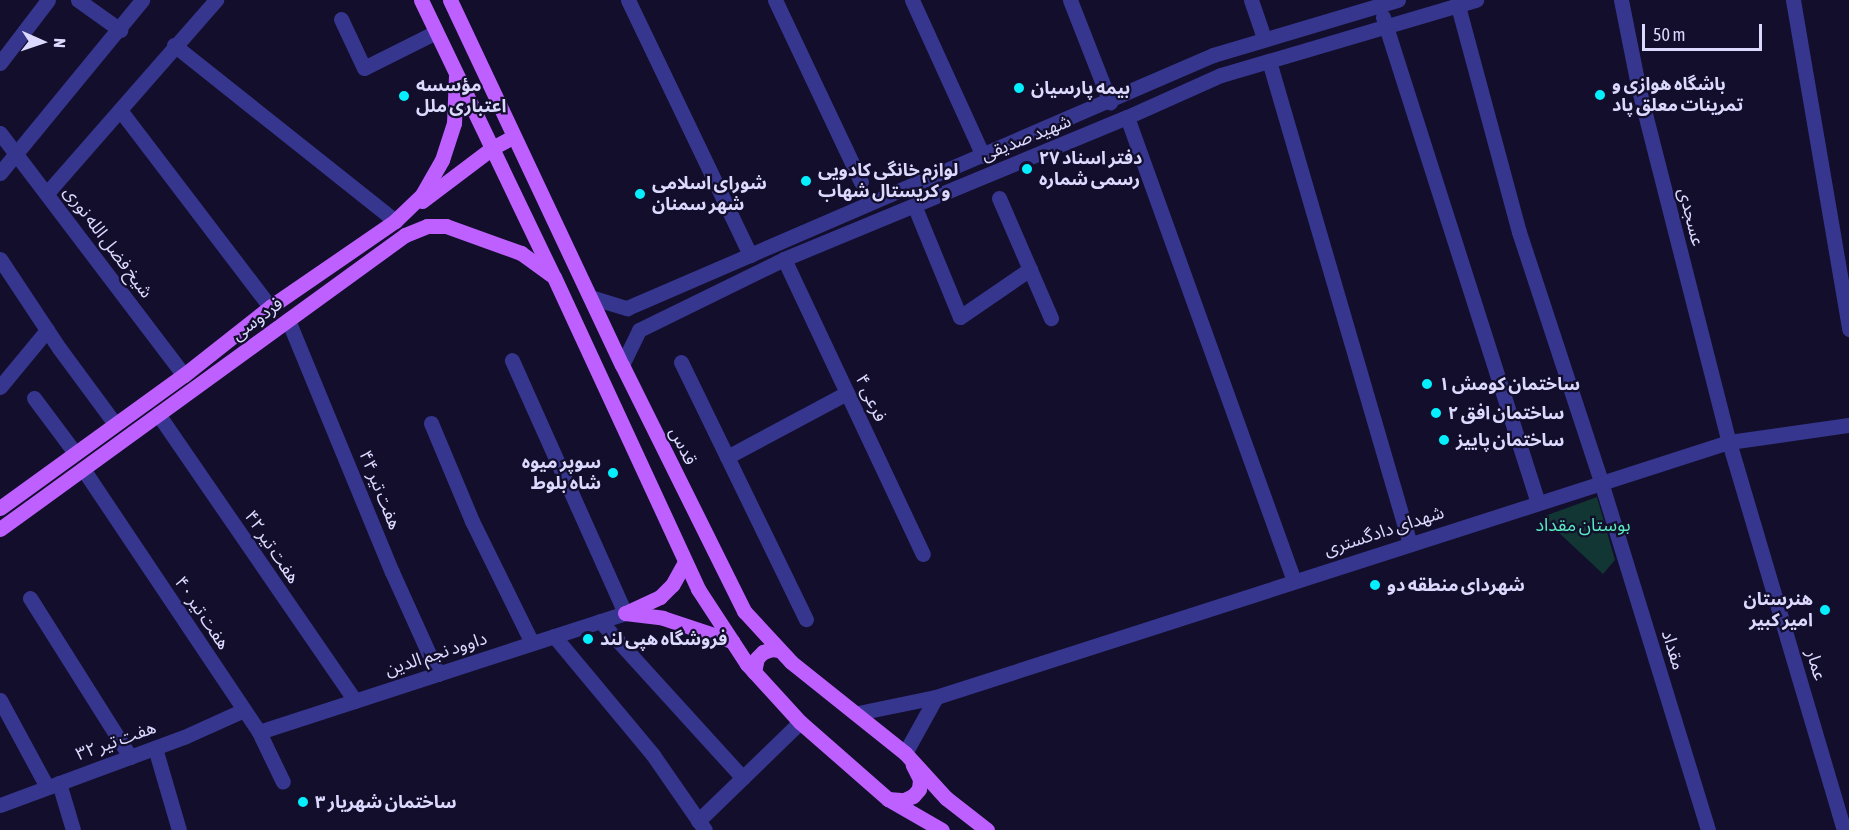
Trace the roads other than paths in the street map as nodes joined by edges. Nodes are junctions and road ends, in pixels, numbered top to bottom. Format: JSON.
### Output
{"nodes":[{"id":1,"x":48,"y":0,"type":"edge"},
{"id":2,"x":78,"y":0,"type":"edge"},
{"id":3,"x":142,"y":0,"type":"edge"},
{"id":4,"x":216,"y":0,"type":"edge"},
{"id":5,"x":421,"y":0,"type":"edge"},
{"id":6,"x":450,"y":0,"type":"edge"},
{"id":7,"x":628,"y":0,"type":"edge"},
{"id":8,"x":775,"y":0,"type":"edge"},
{"id":9,"x":912,"y":0,"type":"edge"},
{"id":10,"x":1070,"y":0,"type":"edge"},
{"id":11,"x":1251,"y":0,"type":"edge"},
{"id":12,"x":1398,"y":0,"type":"edge"},
{"id":13,"x":1476,"y":0,"type":"edge"},
{"id":14,"x":1621,"y":0,"type":"edge"},
{"id":15,"x":1792,"y":0,"type":"edge"},
{"id":16,"x":1379,"y":3,"type":"edge"},
{"id":17,"x":1458,"y":6,"type":"junction"},
{"id":18,"x":341,"y":19,"type":"dead end"},
{"id":19,"x":1385,"y":26,"type":"junction"},
{"id":20,"x":120,"y":30,"type":"junction"},
{"id":21,"x":436,"y":32,"type":"junction"},
{"id":22,"x":1264,"y":38,"type":"junction"},
{"id":23,"x":174,"y":45,"type":"junction"},
{"id":24,"x":1269,"y":61,"type":"junction"},
{"id":25,"x":0,"y":63,"type":"edge"},
{"id":26,"x":456,"y":73,"type":"junction"},
{"id":27,"x":1110,"y":102,"type":"junction"},
{"id":28,"x":120,"y":110,"type":"junction"},
{"id":29,"x":1128,"y":117,"type":"junction"},
{"id":30,"x":0,"y":133,"type":"edge"},
{"id":31,"x":513,"y":137,"type":"junction"},
{"id":32,"x":492,"y":148,"type":"junction"},
{"id":33,"x":17,"y":154,"type":"junction"},
{"id":34,"x":983,"y":156,"type":"junction"},
{"id":35,"x":0,"y":173,"type":"edge"},
{"id":36,"x":861,"y":182,"type":"dead end"},
{"id":37,"x":47,"y":193,"type":"junction"},
{"id":38,"x":999,"y":198,"type":"dead end"},
{"id":39,"x":914,"y":205,"type":"junction"},
{"id":40,"x":395,"y":221,"type":"junction"},
{"id":41,"x":750,"y":255,"type":"junction"},
{"id":42,"x":0,"y":258,"type":"edge"},
{"id":43,"x":784,"y":259,"type":"junction"},
{"id":44,"x":1030,"y":269,"type":"junction"},
{"id":45,"x":554,"y":277,"type":"junction"},
{"id":46,"x":677,"y":286,"type":"junction"},
{"id":47,"x":591,"y":297,"type":"junction"},
{"id":48,"x":688,"y":306,"type":"junction"},
{"id":49,"x":270,"y":307,"type":"junction"},
{"id":50,"x":1052,"y":318,"type":"dead end"},
{"id":51,"x":288,"y":320,"type":"junction"},
{"id":52,"x":1849,"y":329,"type":"edge"},
{"id":53,"x":46,"y":330,"type":"junction"},
{"id":54,"x":512,"y":360,"type":"dead end"},
{"id":55,"x":681,"y":362,"type":"dead end"},
{"id":56,"x":622,"y":365,"type":"junction"},
{"id":57,"x":184,"y":375,"type":"junction"},
{"id":58,"x":0,"y":387,"type":"edge"},
{"id":59,"x":194,"y":390,"type":"junction"},
{"id":60,"x":847,"y":393,"type":"junction"},
{"id":61,"x":34,"y":398,"type":"dead end"},
{"id":62,"x":158,"y":414,"type":"junction"},
{"id":63,"x":431,"y":423,"type":"dead end"},
{"id":64,"x":115,"y":424,"type":"junction"},
{"id":65,"x":1849,"y":425,"type":"edge"},
{"id":66,"x":1729,"y":442,"type":"junction"},
{"id":67,"x":75,"y":453,"type":"junction"},
{"id":68,"x":727,"y":457,"type":"junction"},
{"id":69,"x":82,"y":469,"type":"junction"},
{"id":70,"x":1601,"y":482,"type":"junction"},
{"id":71,"x":1538,"y":502,"type":"junction"},
{"id":72,"x":0,"y":508,"type":"edge"},
{"id":73,"x":0,"y":529,"type":"edge"},
{"id":74,"x":1410,"y":544,"type":"junction"},
{"id":75,"x":923,"y":554,"type":"dead end"},
{"id":76,"x":685,"y":562,"type":"junction"},
{"id":77,"x":1294,"y":580,"type":"junction"},
{"id":78,"x":30,"y":598,"type":"dead end"},
{"id":79,"x":625,"y":613,"type":"junction"},
{"id":80,"x":806,"y":619,"type":"dead end"},
{"id":81,"x":600,"y":621,"type":"junction"},
{"id":82,"x":554,"y":636,"type":"junction"},
{"id":83,"x":732,"y":642,"type":"junction"},
{"id":84,"x":532,"y":644,"type":"junction"},
{"id":85,"x":779,"y":650,"type":"junction"},
{"id":86,"x":754,"y":672,"type":"junction"},
{"id":87,"x":438,"y":674,"type":"junction"},
{"id":88,"x":936,"y":697,"type":"junction"},
{"id":89,"x":0,"y":700,"type":"edge"},
{"id":90,"x":355,"y":701,"type":"junction"},
{"id":91,"x":244,"y":710,"type":"junction"},
{"id":92,"x":858,"y":713,"type":"junction"},
{"id":93,"x":800,"y":722,"type":"junction"},
{"id":94,"x":259,"y":732,"type":"junction"},
{"id":95,"x":155,"y":748,"type":"junction"},
{"id":96,"x":130,"y":757,"type":"junction"},
{"id":97,"x":908,"y":757,"type":"junction"},
{"id":98,"x":743,"y":778,"type":"junction"},
{"id":99,"x":283,"y":782,"type":"dead end"},
{"id":100,"x":53,"y":785,"type":"junction"},
{"id":101,"x":888,"y":799,"type":"junction"},
{"id":102,"x":0,"y":805,"type":"edge"},
{"id":103,"x":702,"y":826,"type":"edge"},
{"id":104,"x":73,"y":830,"type":"edge"},
{"id":105,"x":179,"y":830,"type":"edge"},
{"id":106,"x":942,"y":830,"type":"edge"},
{"id":107,"x":987,"y":830,"type":"edge"},
{"id":108,"x":1708,"y":830,"type":"edge"},
{"id":109,"x":1844,"y":830,"type":"edge"}],
"edges":[{"from":1,"to":25,"type":"street"},
{"from":2,"to":20,"type":"street"},
{"from":3,"to":20,"type":"street"},
{"from":4,"to":23,"type":"street"},
{"from":5,"to":21,"type":"main road"},
{"from":6,"to":31,"type":"main road","name":"قدس"},
{"from":7,"to":41,"type":"street"},
{"from":8,"to":36,"type":"street"},
{"from":9,"to":34,"type":"street"},
{"from":10,"to":27,"type":"street"},
{"from":11,"to":22,"type":"street"},
{"from":12,"to":16,"type":"street","name":"شهید صدیقی"},
{"from":13,"to":17,"type":"street","name":"شهید صدیقی"},
{"from":14,"to":66,"type":"street","name":"عسجدی"},
{"from":15,"to":52,"type":"street"},
{"from":16,"to":19,"type":"street"},
{"from":16,"to":22,"type":"street","name":"شهید صدیقی"},
{"from":17,"to":19,"type":"street","name":"شهید صدیقی"},
{"from":17,"to":70,"type":"street","name":"مقداد"},
{"from":18,"to":21,"type":"street"},
{"from":19,"to":24,"type":"street","name":"شهید صدیقی"},
{"from":19,"to":71,"type":"street"},
{"from":20,"to":33,"type":"street"},
{"from":21,"to":26,"type":"main road"},
{"from":22,"to":27,"type":"street","name":"شهید صدیقی"},
{"from":23,"to":28,"type":"street"},
{"from":23,"to":40,"type":"street"},
{"from":24,"to":29,"type":"street","name":"شهید صدیقی"},
{"from":24,"to":74,"type":"street"},
{"from":26,"to":32,"type":"main road"},
{"from":26,"to":40,"type":"main road","name":"فردوسی"},
{"from":27,"to":34,"type":"street","name":"شهید صدیقی"},
{"from":28,"to":37,"type":"street"},
{"from":28,"to":49,"type":"street"},
{"from":29,"to":39,"type":"street","name":"شهید صدیقی"},
{"from":29,"to":77,"type":"street"},
{"from":30,"to":33,"type":"street","name":"شیخ فضل الله نوری"},
{"from":31,"to":32,"type":"main road","name":"فردوسی"},
{"from":31,"to":47,"type":"main road","name":"قدس"},
{"from":32,"to":40,"type":"main road","name":"فردوسی"},
{"from":32,"to":45,"type":"main road"},
{"from":33,"to":35,"type":"street"},
{"from":33,"to":37,"type":"street","name":"شیخ فضل الله نوری"},
{"from":34,"to":41,"type":"street","name":"شهید صدیقی"},
{"from":37,"to":57,"type":"street","name":"شیخ فضل الله نوری"},
{"from":38,"to":44,"type":"street"},
{"from":39,"to":43,"type":"street","name":"شهید صدیقی"},
{"from":39,"to":44,"type":"street"},
{"from":40,"to":49,"type":"main road","name":"فردوسی"},
{"from":41,"to":46,"type":"street","name":"شهید صدیقی"},
{"from":42,"to":53,"type":"street"},
{"from":43,"to":48,"type":"street","name":"شهید صدیقی"},
{"from":43,"to":60,"type":"street","name":"فرعی ۴"},
{"from":44,"to":50,"type":"street"},
{"from":45,"to":51,"type":"main road","name":"فردوسی"},
{"from":45,"to":76,"type":"main road"},
{"from":46,"to":47,"type":"street","name":"شهید صدیقی"},
{"from":46,"to":48,"type":"street"},
{"from":47,"to":56,"type":"main road","name":"قدس"},
{"from":48,"to":56,"type":"street","name":"شهید صدیقی"},
{"from":49,"to":57,"type":"main road","name":"فردوسی"},
{"from":51,"to":59,"type":"main road","name":"فردوسی"},
{"from":51,"to":87,"type":"street","name":"هفت تیر ۴۴"},
{"from":53,"to":58,"type":"street"},
{"from":53,"to":64,"type":"street"},
{"from":54,"to":79,"type":"street"},
{"from":55,"to":68,"type":"street"},
{"from":56,"to":85,"type":"main road","name":"قدس"},
{"from":57,"to":59,"type":"main road"},
{"from":57,"to":64,"type":"main road","name":"فردوسی"},
{"from":59,"to":62,"type":"main road","name":"فردوسی"},
{"from":60,"to":68,"type":"street"},
{"from":60,"to":75,"type":"street","name":"فرعی ۴"},
{"from":61,"to":67,"type":"street"},
{"from":62,"to":69,"type":"main road","name":"فردوسی"},
{"from":62,"to":90,"type":"street","name":"هفت تیر ۴۲"},
{"from":63,"to":84,"type":"street"},
{"from":64,"to":67,"type":"main road","name":"فردوسی"},
{"from":65,"to":66,"type":"street","name":"شهدای دادگستری"},
{"from":66,"to":70,"type":"street","name":"شهدای دادگستری"},
{"from":66,"to":109,"type":"street","name":"عمار"},
{"from":67,"to":72,"type":"main road","name":"فردوسی"},
{"from":68,"to":80,"type":"street"},
{"from":69,"to":73,"type":"main road","name":"فردوسی"},
{"from":69,"to":91,"type":"street","name":"هفت تیر ۴۰"},
{"from":70,"to":71,"type":"street","name":"شهدای دادگستری"},
{"from":70,"to":108,"type":"street","name":"مقداد"},
{"from":71,"to":74,"type":"street","name":"شهدای دادگستری"},
{"from":74,"to":77,"type":"street","name":"شهدای دادگستری"},
{"from":76,"to":79,"type":"main road"},
{"from":76,"to":83,"type":"main road"},
{"from":77,"to":88,"type":"street","name":"شهدای دادگستری"},
{"from":78,"to":96,"type":"street"},
{"from":79,"to":81,"type":"street","name":"داوود نجم الدین"},
{"from":79,"to":83,"type":"main road"},
{"from":81,"to":82,"type":"street","name":"داوود نجم الدین"},
{"from":81,"to":98,"type":"street"},
{"from":82,"to":84,"type":"street","name":"داوود نجم الدین"},
{"from":82,"to":103,"type":"street"},
{"from":83,"to":86,"type":"main road"},
{"from":84,"to":87,"type":"street","name":"داوود نجم الدین"},
{"from":85,"to":86,"type":"main road"},
{"from":85,"to":92,"type":"main road","name":"قدس"},
{"from":86,"to":93,"type":"main road"},
{"from":87,"to":90,"type":"street","name":"داوود نجم الدین"},
{"from":88,"to":92,"type":"street","name":"شهدای دادگستری"},
{"from":88,"to":97,"type":"street"},
{"from":89,"to":100,"type":"street"},
{"from":90,"to":94,"type":"street","name":"داوود نجم الدین"},
{"from":91,"to":94,"type":"street","name":"هفت تیر ۴۰"},
{"from":91,"to":95,"type":"street","name":"هفت تیر ۳۲"},
{"from":92,"to":97,"type":"main road","name":"قدس"},
{"from":93,"to":98,"type":"street"},
{"from":93,"to":101,"type":"main road"},
{"from":94,"to":99,"type":"street","name":"هفت تیر ۴۰"},
{"from":95,"to":96,"type":"street","name":"هفت تیر ۳۲"},
{"from":95,"to":105,"type":"street"},
{"from":96,"to":100,"type":"street","name":"هفت تیر ۳۲"},
{"from":97,"to":101,"type":"main road"},
{"from":97,"to":107,"type":"main road","name":"قدس"},
{"from":98,"to":103,"type":"street"},
{"from":100,"to":102,"type":"street","name":"هفت تیر ۳۲"},
{"from":100,"to":104,"type":"street"},
{"from":101,"to":106,"type":"main road"}]}
